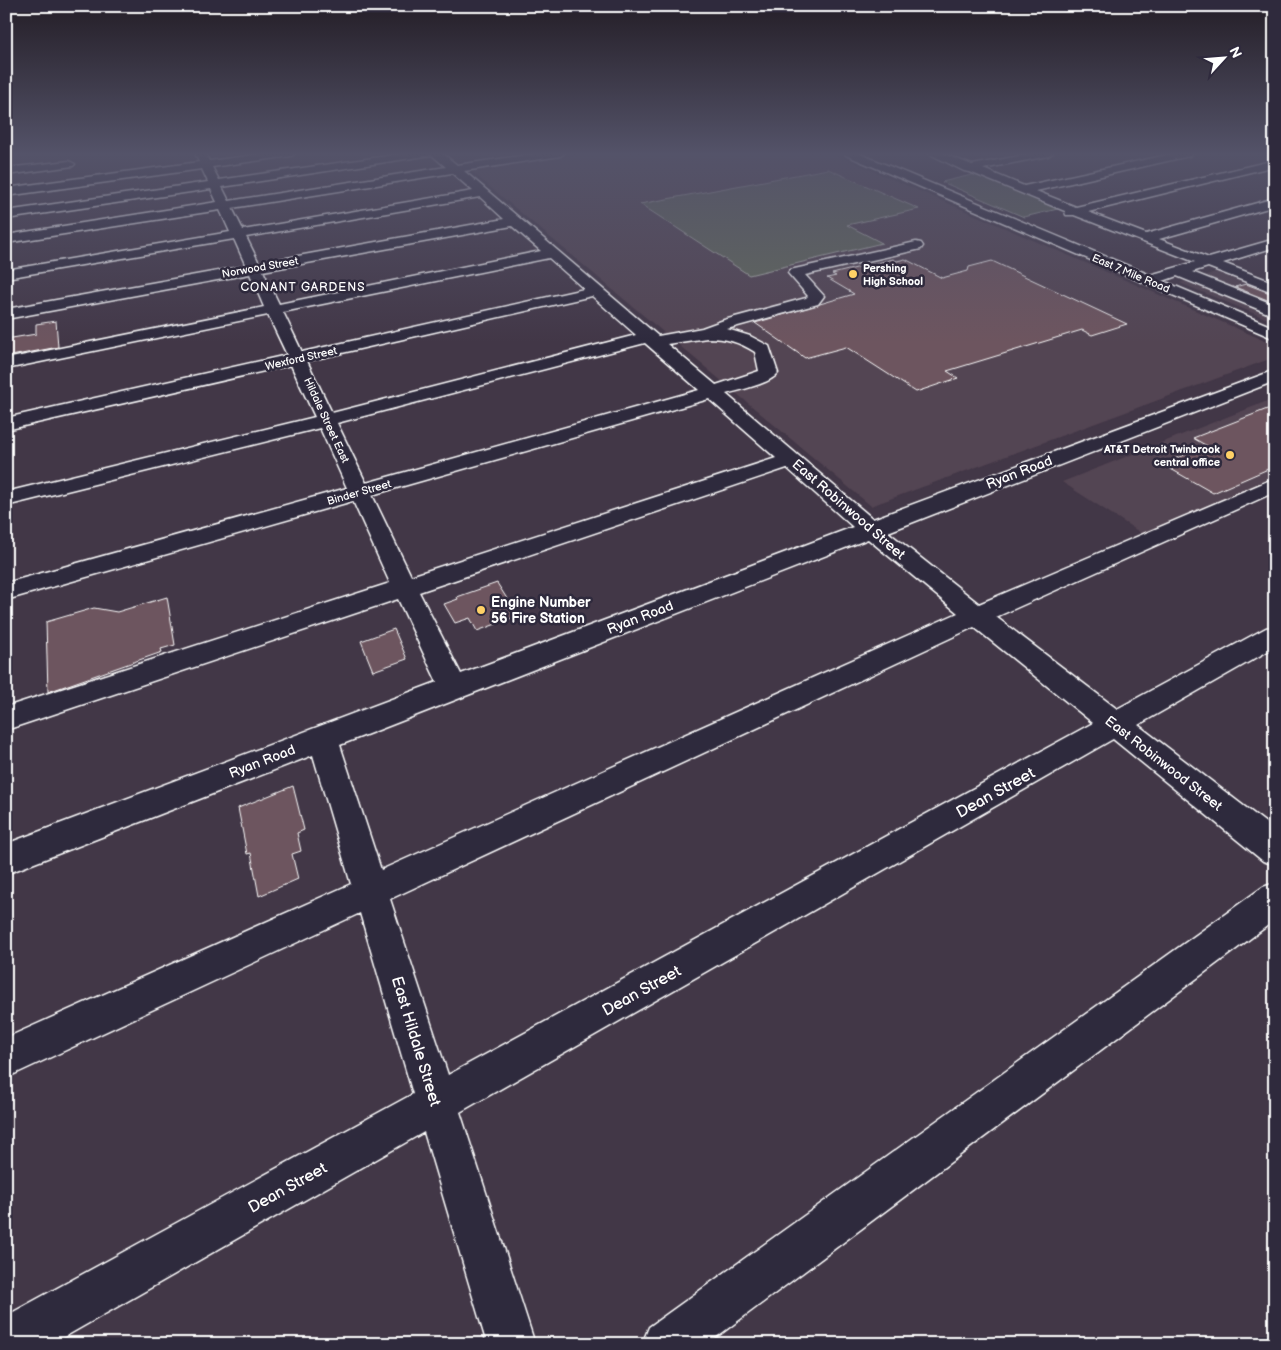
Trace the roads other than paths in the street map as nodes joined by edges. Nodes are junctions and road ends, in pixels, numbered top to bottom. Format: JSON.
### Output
{"nodes":[{"id":1,"x":150,"y":216,"type":"edge"},
{"id":2,"x":231,"y":216,"type":"edge"},
{"id":3,"x":346,"y":216,"type":"edge"},
{"id":4,"x":509,"y":216,"type":"edge"},
{"id":5,"x":997,"y":216,"type":"edge"},
{"id":6,"x":1087,"y":216,"type":"edge"},
{"id":7,"x":1225,"y":216,"type":"edge"},
{"id":8,"x":1037,"y":220,"type":"dead end"},
{"id":9,"x":515,"y":221,"type":"junction"},
{"id":10,"x":1018,"y":225,"type":"junction"},
{"id":11,"x":1121,"y":229,"type":"junction"},
{"id":12,"x":239,"y":234,"type":"junction"},
{"id":13,"x":1102,"y":234,"type":"dead end"},
{"id":14,"x":1146,"y":238,"type":"junction"},
{"id":15,"x":6,"y":239,"type":"edge"},
{"id":16,"x":1083,"y":239,"type":"dead end"},
{"id":17,"x":1275,"y":243,"type":"edge"},
{"id":18,"x":1065,"y":244,"type":"junction"},
{"id":19,"x":916,"y":246,"type":"dead end"},
{"id":20,"x":552,"y":253,"type":"junction"},
{"id":21,"x":1210,"y":262,"type":"junction"},
{"id":22,"x":255,"y":268,"type":"junction"},
{"id":23,"x":1179,"y":272,"type":"junction"},
{"id":24,"x":6,"y":274,"type":"edge"},
{"id":25,"x":1149,"y":280,"type":"junction"},
{"id":26,"x":1275,"y":288,"type":"edge"},
{"id":27,"x":596,"y":291,"type":"junction"},
{"id":28,"x":1246,"y":299,"type":"junction"},
{"id":29,"x":1215,"y":308,"type":"junction"},
{"id":30,"x":274,"y":310,"type":"junction"},
{"id":31,"x":1275,"y":311,"type":"edge"},
{"id":32,"x":6,"y":314,"type":"edge"},
{"id":33,"x":700,"y":334,"type":"junction"},
{"id":34,"x":1275,"y":334,"type":"edge"},
{"id":35,"x":653,"y":340,"type":"junction"},
{"id":36,"x":297,"y":358,"type":"junction"},
{"id":37,"x":6,"y":364,"type":"edge"},
{"id":38,"x":1270,"y":380,"type":"edge"},
{"id":39,"x":712,"y":392,"type":"junction"},
{"id":40,"x":327,"y":420,"type":"junction"},
{"id":41,"x":6,"y":424,"type":"edge"},
{"id":42,"x":790,"y":460,"type":"junction"},
{"id":43,"x":1275,"y":484,"type":"edge"},
{"id":44,"x":361,"y":491,"type":"junction"},
{"id":45,"x":6,"y":499,"type":"edge"},
{"id":46,"x":870,"y":529,"type":"junction"},
{"id":47,"x":404,"y":586,"type":"junction"},
{"id":48,"x":6,"y":592,"type":"edge"},
{"id":49,"x":977,"y":615,"type":"junction"},
{"id":50,"x":1275,"y":635,"type":"edge"},
{"id":51,"x":454,"y":688,"type":"junction"},
{"id":52,"x":6,"y":719,"type":"edge"},
{"id":53,"x":1116,"y":724,"type":"junction"},
{"id":54,"x":323,"y":738,"type":"junction"},
{"id":55,"x":1275,"y":850,"type":"edge"},
{"id":56,"x":6,"y":859,"type":"edge"},
{"id":57,"x":371,"y":893,"type":"junction"},
{"id":58,"x":1275,"y":900,"type":"edge"},
{"id":59,"x":6,"y":1058,"type":"edge"},
{"id":60,"x":437,"y":1104,"type":"junction"},
{"id":61,"x":6,"y":1343,"type":"edge"},
{"id":62,"x":511,"y":1344,"type":"edge"},
{"id":63,"x":666,"y":1344,"type":"edge"}],
"edges":[{"from":1,"to":15,"type":"street"},
{"from":2,"to":12,"type":"street","name":"Hildale Street East"},
{"from":3,"to":12,"type":"street"},
{"from":4,"to":9,"type":"street","name":"East Robinwood Street"},
{"from":5,"to":10,"type":"street","name":"East 7 Mile Road"},
{"from":6,"to":11,"type":"street"},
{"from":7,"to":14,"type":"street"},
{"from":8,"to":10,"type":"street"},
{"from":9,"to":20,"type":"street","name":"East Robinwood Street"},
{"from":9,"to":22,"type":"street","name":"Norwood Street"},
{"from":10,"to":18,"type":"street","name":"East 7 Mile Road"},
{"from":11,"to":13,"type":"street"},
{"from":11,"to":14,"type":"street"},
{"from":12,"to":22,"type":"street","name":"Hildale Street East"},
{"from":12,"to":24,"type":"street"},
{"from":14,"to":21,"type":"street"},
{"from":16,"to":18,"type":"street"},
{"from":17,"to":21,"type":"street"},
{"from":18,"to":25,"type":"street","name":"East 7 Mile Road"},
{"from":19,"to":33,"type":"street"},
{"from":20,"to":27,"type":"street","name":"East Robinwood Street"},
{"from":20,"to":30,"type":"street"},
{"from":21,"to":23,"type":"street"},
{"from":21,"to":26,"type":"street"},
{"from":22,"to":30,"type":"street","name":"Hildale Street East"},
{"from":22,"to":32,"type":"street","name":"Norwood Street"},
{"from":23,"to":25,"type":"street"},
{"from":23,"to":28,"type":"street"},
{"from":25,"to":29,"type":"street","name":"East 7 Mile Road"},
{"from":27,"to":35,"type":"street","name":"East Robinwood Street"},
{"from":27,"to":36,"type":"street","name":"Wexford Street"},
{"from":28,"to":29,"type":"street"},
{"from":28,"to":31,"type":"street"},
{"from":29,"to":34,"type":"street","name":"East 7 Mile Road"},
{"from":30,"to":36,"type":"street","name":"Hildale Street East"},
{"from":30,"to":37,"type":"street"},
{"from":33,"to":35,"type":"street"},
{"from":33,"to":39,"type":"street","name":"Binder Street"},
{"from":35,"to":39,"type":"street","name":"East Robinwood Street"},
{"from":35,"to":40,"type":"street"},
{"from":36,"to":40,"type":"street","name":"Hildale Street East"},
{"from":36,"to":41,"type":"street","name":"Wexford Street"},
{"from":38,"to":46,"type":"street","name":"Ryan Road"},
{"from":39,"to":42,"type":"street","name":"East Robinwood Street"},
{"from":39,"to":44,"type":"street","name":"Binder Street"},
{"from":40,"to":44,"type":"street","name":"Hildale Street East"},
{"from":40,"to":45,"type":"street"},
{"from":42,"to":46,"type":"street","name":"East Robinwood Street"},
{"from":42,"to":47,"type":"street"},
{"from":43,"to":49,"type":"street"},
{"from":44,"to":47,"type":"street","name":"Hildale Street East"},
{"from":44,"to":48,"type":"street","name":"Binder Street"},
{"from":46,"to":49,"type":"street","name":"East Robinwood Street"},
{"from":46,"to":51,"type":"street","name":"Ryan Road"},
{"from":47,"to":51,"type":"street","name":"Hildale Street East"},
{"from":47,"to":52,"type":"street"},
{"from":49,"to":53,"type":"street","name":"East Robinwood Street"},
{"from":49,"to":57,"type":"street"},
{"from":50,"to":53,"type":"street","name":"Dean Street"},
{"from":51,"to":54,"type":"street","name":"Ryan Road"},
{"from":53,"to":55,"type":"street","name":"East Robinwood Street"},
{"from":53,"to":60,"type":"street","name":"Dean Street"},
{"from":54,"to":56,"type":"street","name":"Ryan Road"},
{"from":54,"to":57,"type":"street","name":"East Hildale Street"},
{"from":57,"to":59,"type":"street"},
{"from":57,"to":60,"type":"street","name":"East Hildale Street"},
{"from":58,"to":63,"type":"street"},
{"from":60,"to":61,"type":"street","name":"Dean Street"},
{"from":60,"to":62,"type":"street","name":"East Hildale Street"}]}
